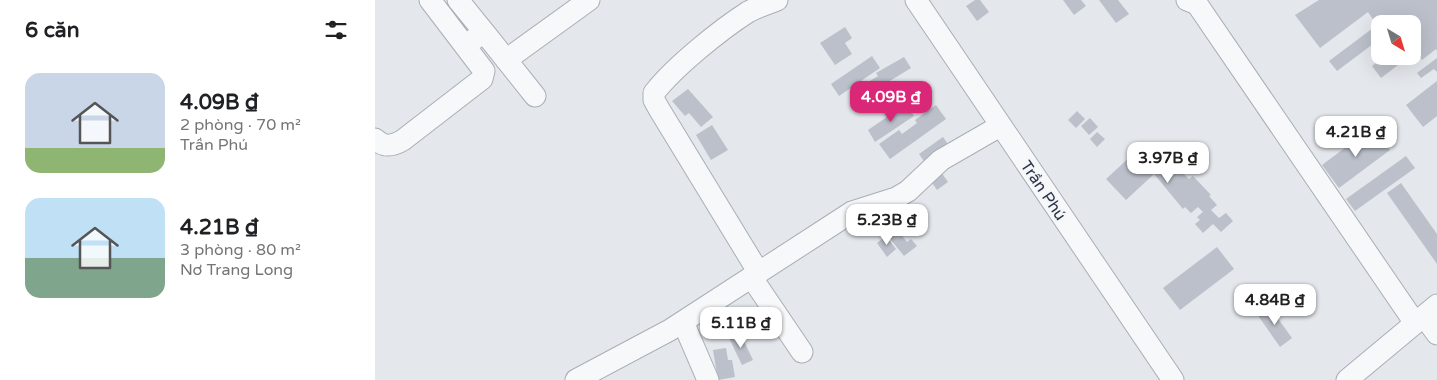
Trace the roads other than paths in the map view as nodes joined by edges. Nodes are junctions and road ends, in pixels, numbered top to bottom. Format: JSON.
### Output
{"nodes":[{"id":1,"x":458,"y":0,"type":"edge"},
{"id":2,"x":589,"y":0,"type":"edge"},
{"id":3,"x":777,"y":0,"type":"edge"},
{"id":4,"x":916,"y":0,"type":"edge"},
{"id":5,"x":1187,"y":0,"type":"edge"},
{"id":6,"x":434,"y":1,"type":"edge"},
{"id":7,"x":484,"y":32,"type":"junction"},
{"id":8,"x":466,"y":45,"type":"junction"},
{"id":9,"x":506,"y":60,"type":"junction"},
{"id":10,"x":535,"y":96,"type":"dead end"},
{"id":11,"x":1000,"y":126,"type":"junction"},
{"id":12,"x":375,"y":138,"type":"edge"},
{"id":13,"x":755,"y":275,"type":"junction"},
{"id":14,"x":1425,"y":315,"type":"edge"},
{"id":15,"x":683,"y":322,"type":"junction"},
{"id":16,"x":1437,"y":334,"type":"edge"},
{"id":17,"x":802,"y":352,"type":"dead end"},
{"id":18,"x":576,"y":380,"type":"edge"},
{"id":19,"x":708,"y":380,"type":"edge"},
{"id":20,"x":1173,"y":380,"type":"edge"},
{"id":21,"x":1347,"y":380,"type":"edge"}],
"edges":[{"from":1,"to":7,"type":"street"},
{"from":2,"to":9,"type":"street"},
{"from":3,"to":13,"type":"street"},
{"from":4,"to":11,"type":"street","name":"Trần Phú"},
{"from":5,"to":14,"type":"street"},
{"from":6,"to":8,"type":"street"},
{"from":7,"to":8,"type":"street"},
{"from":7,"to":9,"type":"street"},
{"from":8,"to":12,"type":"street"},
{"from":9,"to":10,"type":"street"},
{"from":11,"to":13,"type":"street"},
{"from":11,"to":20,"type":"street","name":"Trần Phú"},
{"from":13,"to":15,"type":"street"},
{"from":13,"to":17,"type":"street"},
{"from":14,"to":16,"type":"street"},
{"from":14,"to":21,"type":"street"},
{"from":15,"to":18,"type":"street"},
{"from":15,"to":19,"type":"street"}]}
